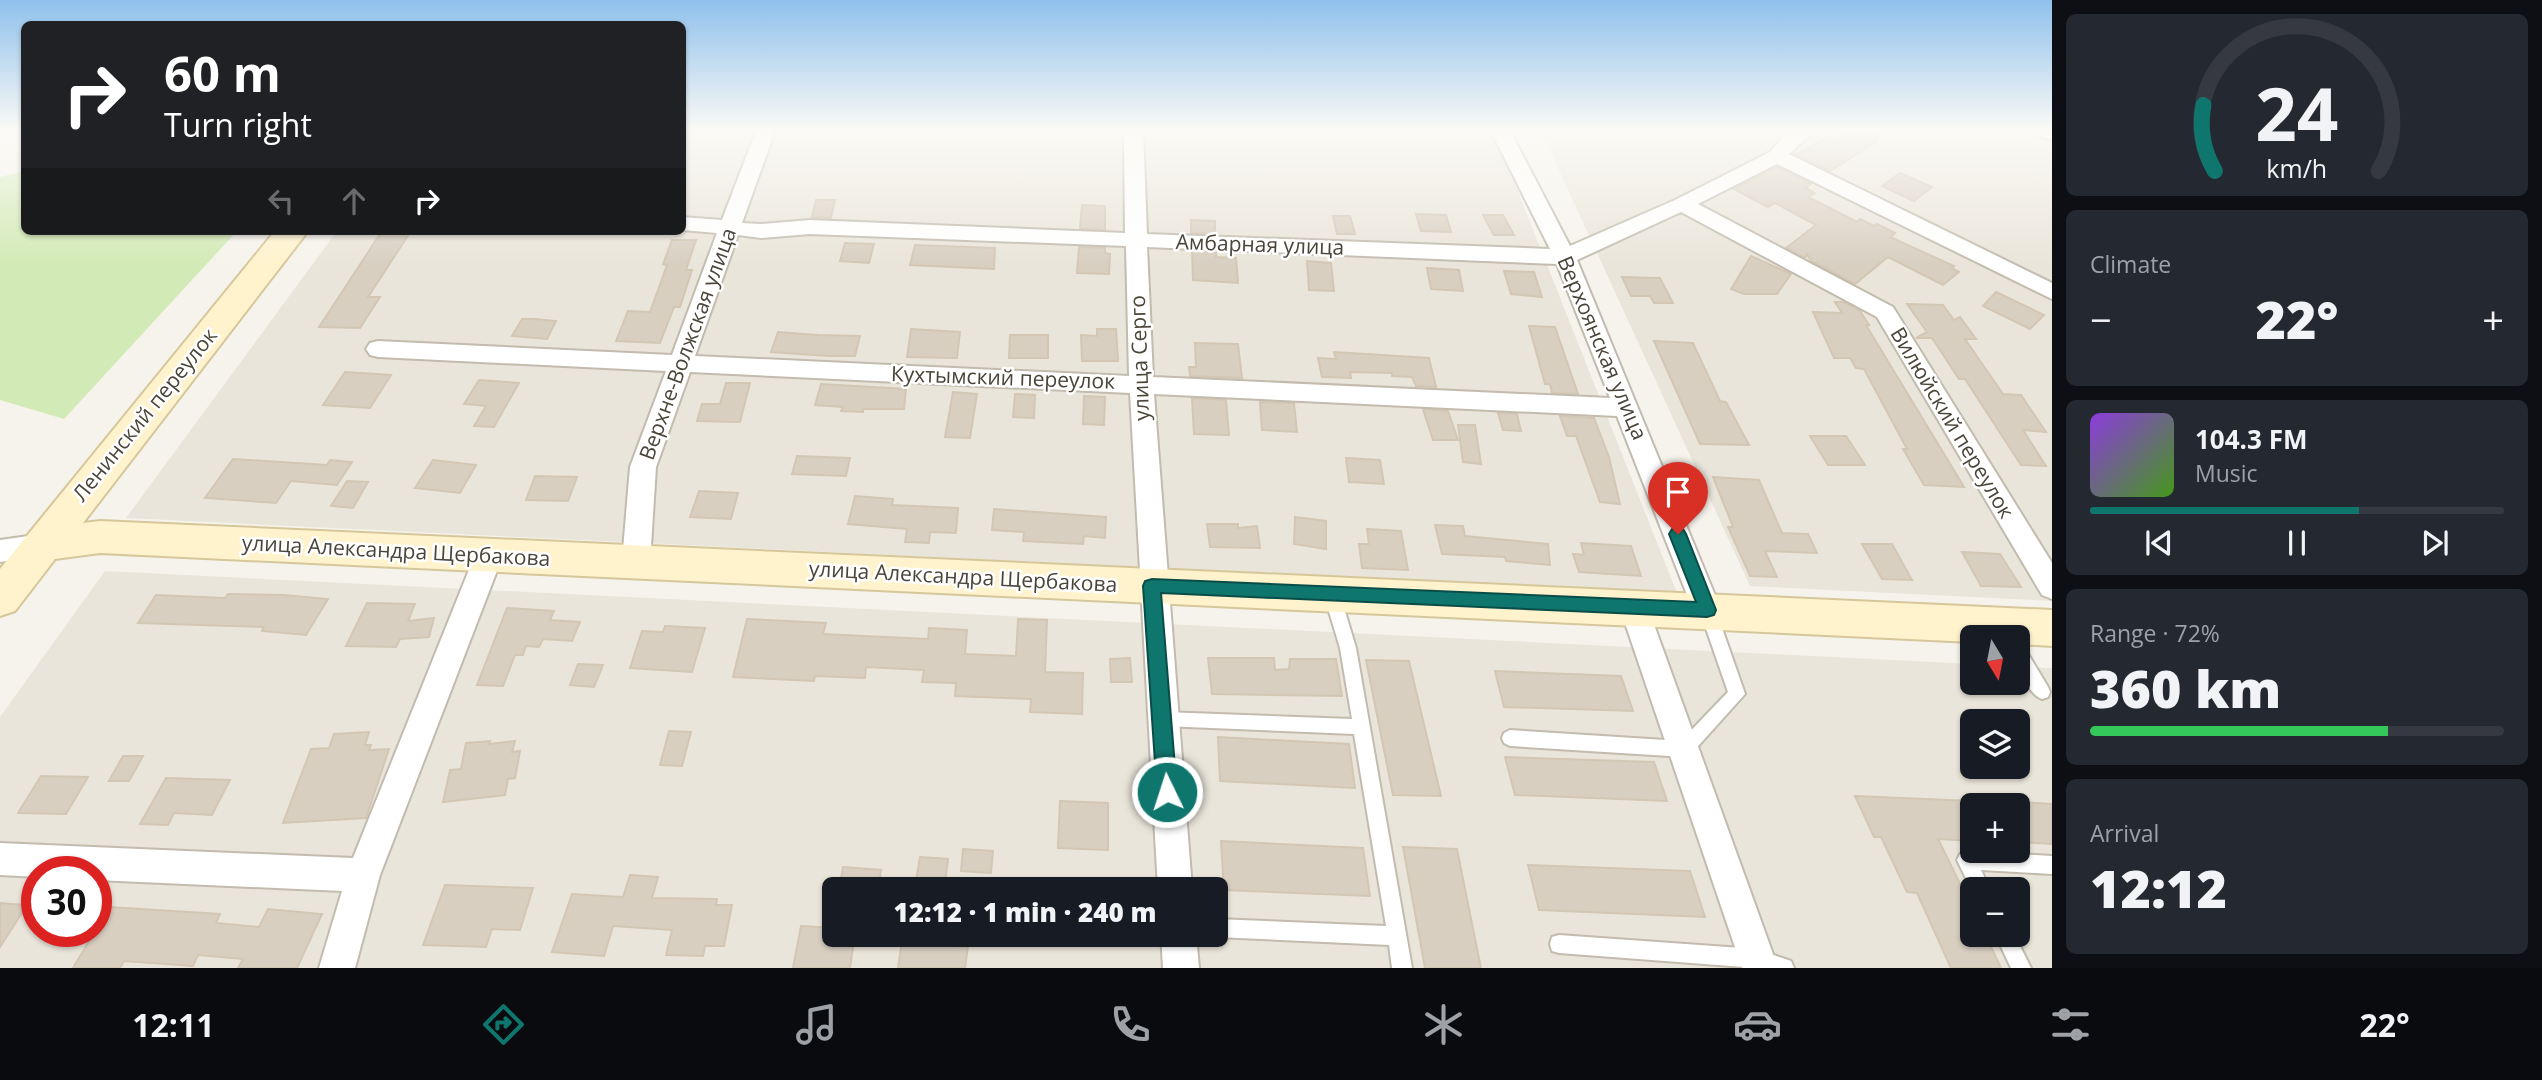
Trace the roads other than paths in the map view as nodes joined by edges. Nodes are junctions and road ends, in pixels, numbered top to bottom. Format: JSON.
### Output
{"nodes":[{"id":1,"x":749,"y":176,"type":"edge"},
{"id":2,"x":1134,"y":176,"type":"edge"},
{"id":3,"x":1523,"y":176,"type":"edge"},
{"id":4,"x":1737,"y":176,"type":"edge"},
{"id":5,"x":1818,"y":176,"type":"edge"},
{"id":6,"x":1682,"y":204,"type":"junction"},
{"id":7,"x":686,"y":224,"type":"edge"},
{"id":8,"x":729,"y":230,"type":"junction"},
{"id":9,"x":289,"y":235,"type":"edge"},
{"id":10,"x":1135,"y":239,"type":"junction"},
{"id":11,"x":1565,"y":257,"type":"junction"},
{"id":12,"x":2052,"y":292,"type":"edge"},
{"id":13,"x":377,"y":349,"type":"dead end"},
{"id":14,"x":678,"y":364,"type":"junction"},
{"id":15,"x":1141,"y":384,"type":"junction"},
{"id":16,"x":1628,"y":408,"type":"junction"},
{"id":17,"x":42,"y":545,"type":"junction"},
{"id":18,"x":0,"y":551,"type":"edge"},
{"id":19,"x":489,"y":555,"type":"junction"},
{"id":20,"x":636,"y":562,"type":"junction"},
{"id":21,"x":1152,"y":586,"type":"junction"},
{"id":22,"x":2052,"y":587,"type":"edge"},
{"id":23,"x":1331,"y":594,"type":"junction"},
{"id":24,"x":0,"y":599,"type":"edge"},
{"id":25,"x":1634,"y":608,"type":"junction"},
{"id":26,"x":1707,"y":610,"type":"junction"},
{"id":27,"x":2052,"y":628,"type":"edge"},
{"id":28,"x":1960,"y":633,"type":"edge"},
{"id":29,"x":2030,"y":633,"type":"edge"},
{"id":30,"x":2030,"y":672,"type":"edge"},
{"id":31,"x":2042,"y":692,"type":"dead end"},
{"id":32,"x":1162,"y":719,"type":"junction"},
{"id":33,"x":1361,"y":727,"type":"junction"},
{"id":34,"x":1510,"y":738,"type":"dead end"},
{"id":35,"x":1685,"y":749,"type":"junction"},
{"id":36,"x":0,"y":859,"type":"edge"},
{"id":37,"x":2052,"y":865,"type":"edge"},
{"id":38,"x":363,"y":875,"type":"junction"},
{"id":39,"x":1174,"y":877,"type":"edge"},
{"id":40,"x":1975,"y":877,"type":"edge"},
{"id":41,"x":1228,"y":929,"type":"edge"},
{"id":42,"x":1396,"y":936,"type":"junction"},
{"id":43,"x":1559,"y":944,"type":"dead end"},
{"id":44,"x":1179,"y":947,"type":"edge"},
{"id":45,"x":2010,"y":947,"type":"edge"},
{"id":46,"x":1766,"y":965,"type":"edge"},
{"id":47,"x":337,"y":968,"type":"edge"},
{"id":48,"x":1181,"y":968,"type":"edge"},
{"id":49,"x":1402,"y":968,"type":"edge"},
{"id":50,"x":2021,"y":968,"type":"edge"}],
"edges":[{"from":1,"to":8,"type":"street","name":"Верхне-Волжская улица"},
{"from":2,"to":10,"type":"street","name":"улица Серго"},
{"from":3,"to":11,"type":"street","name":"Верхоянская улица"},
{"from":4,"to":6,"type":"street","name":"Амбарная улица"},
{"from":5,"to":12,"type":"street"},
{"from":6,"to":11,"type":"street","name":"Амбарная улица"},
{"from":6,"to":22,"type":"street","name":"Вилюйский переулок"},
{"from":7,"to":8,"type":"street","name":"Амбарная улица"},
{"from":8,"to":10,"type":"street","name":"Амбарная улица"},
{"from":8,"to":14,"type":"street","name":"Верхне-Волжская улица"},
{"from":9,"to":17,"type":"street","name":"Ленинский переулок"},
{"from":10,"to":11,"type":"street","name":"Амбарная улица"},
{"from":10,"to":15,"type":"street","name":"улица Серго"},
{"from":11,"to":16,"type":"street","name":"Верхоянская улица"},
{"from":13,"to":14,"type":"street","name":"Кухтымский переулок"},
{"from":14,"to":15,"type":"street","name":"Кухтымский переулок"},
{"from":14,"to":20,"type":"street","name":"Верхне-Волжская улица"},
{"from":15,"to":16,"type":"street","name":"Кухтымский переулок"},
{"from":15,"to":21,"type":"street","name":"улица Серго"},
{"from":16,"to":26,"type":"street","name":"Верхоянская улица"},
{"from":17,"to":18,"type":"street"},
{"from":17,"to":19,"type":"street","name":"улица Александра Щербакова"},
{"from":17,"to":24,"type":"street","name":"Ленинский переулок"},
{"from":19,"to":20,"type":"street","name":"улица Александра Щербакова"},
{"from":19,"to":38,"type":"street"},
{"from":20,"to":21,"type":"street","name":"улица Александра Щербакова"},
{"from":21,"to":23,"type":"street","name":"улица Александра Щербакова"},
{"from":21,"to":32,"type":"street","name":"улица Серго"},
{"from":23,"to":25,"type":"street","name":"улица Александра Щербакова"},
{"from":23,"to":33,"type":"lane"},
{"from":25,"to":26,"type":"street","name":"улица Александра Щербакова"},
{"from":25,"to":35,"type":"street"},
{"from":26,"to":28,"type":"street","name":"улица Александра Щербакова"},
{"from":26,"to":35,"type":"lane"},
{"from":27,"to":29,"type":"street","name":"улица Александра Щербакова"},
{"from":30,"to":31,"type":"lane"},
{"from":32,"to":33,"type":"lane"},
{"from":32,"to":39,"type":"street","name":"улица Серго"},
{"from":33,"to":42,"type":"lane"},
{"from":34,"to":35,"type":"lane"},
{"from":35,"to":46,"type":"street"},
{"from":36,"to":38,"type":"street"},
{"from":37,"to":40,"type":"lane"},
{"from":38,"to":47,"type":"street"},
{"from":41,"to":42,"type":"lane"},
{"from":42,"to":49,"type":"lane"},
{"from":43,"to":46,"type":"lane"},
{"from":44,"to":48,"type":"street"},
{"from":45,"to":50,"type":"lane"}]}
